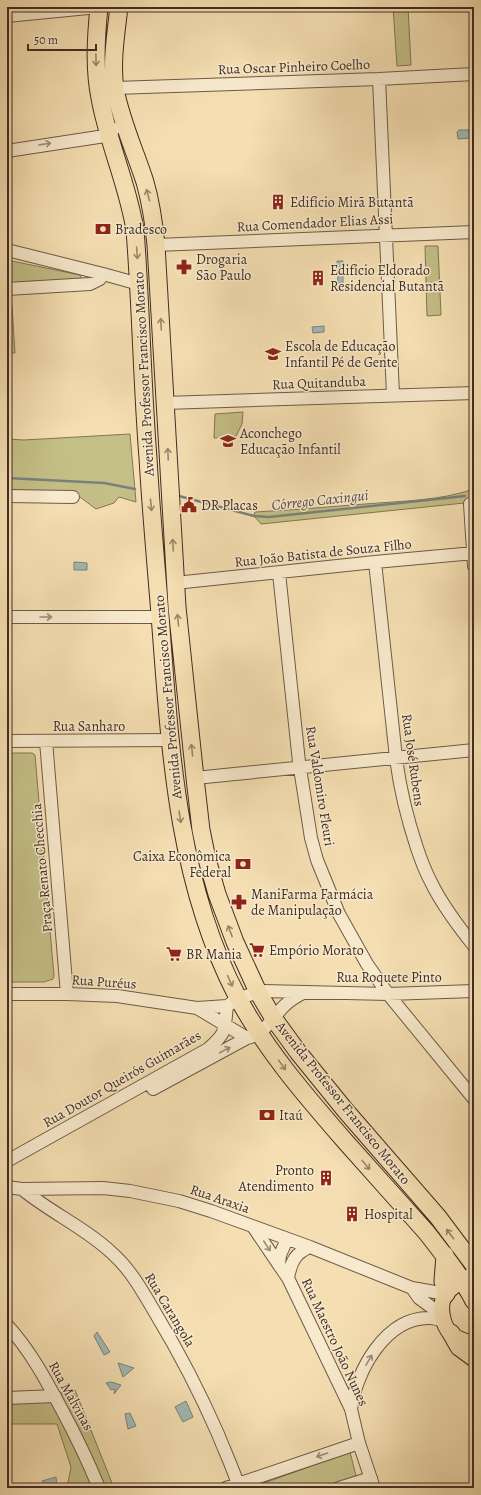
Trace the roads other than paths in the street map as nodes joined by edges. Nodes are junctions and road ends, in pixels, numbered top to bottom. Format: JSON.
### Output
{"nodes":[{"id":1,"x":98,"y":7,"type":"edge"},
{"id":2,"x":119,"y":7,"type":"edge"},
{"id":3,"x":7,"y":16,"type":"edge"},
{"id":4,"x":474,"y":74,"type":"edge"},
{"id":5,"x":379,"y":79,"type":"junction"},
{"id":6,"x":115,"y":88,"type":"junction"},
{"id":7,"x":124,"y":122,"type":"junction"},
{"id":8,"x":109,"y":134,"type":"junction"},
{"id":9,"x":7,"y":151,"type":"edge"},
{"id":10,"x":474,"y":232,"type":"edge"},
{"id":11,"x":386,"y":235,"type":"junction"},
{"id":12,"x":156,"y":245,"type":"junction"},
{"id":13,"x":7,"y":250,"type":"edge"},
{"id":14,"x":103,"y":274,"type":"junction"},
{"id":15,"x":139,"y":284,"type":"junction"},
{"id":16,"x":7,"y":289,"type":"edge"},
{"id":17,"x":474,"y":393,"type":"edge"},
{"id":18,"x":392,"y":395,"type":"junction"},
{"id":19,"x":165,"y":403,"type":"junction"},
{"id":20,"x":7,"y":496,"type":"edge"},
{"id":21,"x":73,"y":497,"type":"dead end"},
{"id":22,"x":470,"y":504,"type":"dead end"},
{"id":23,"x":473,"y":553,"type":"edge"},
{"id":24,"x":375,"y":562,"type":"junction"},
{"id":25,"x":474,"y":566,"type":"edge"},
{"id":26,"x":279,"y":573,"type":"junction"},
{"id":27,"x":175,"y":584,"type":"junction"},
{"id":28,"x":7,"y":617,"type":"edge"},
{"id":29,"x":160,"y":617,"type":"junction"},
{"id":30,"x":171,"y":740,"type":"junction"},
{"id":31,"x":7,"y":741,"type":"edge"},
{"id":32,"x":46,"y":741,"type":"junction"},
{"id":33,"x":474,"y":750,"type":"edge"},
{"id":34,"x":396,"y":758,"type":"junction"},
{"id":35,"x":300,"y":768,"type":"junction"},
{"id":36,"x":194,"y":778,"type":"junction"},
{"id":37,"x":474,"y":946,"type":"edge"},
{"id":38,"x":474,"y":991,"type":"edge"},
{"id":39,"x":258,"y":992,"type":"junction"},
{"id":40,"x":305,"y":992,"type":"junction"},
{"id":41,"x":7,"y":994,"type":"edge"},
{"id":42,"x":67,"y":994,"type":"junction"},
{"id":43,"x":388,"y":994,"type":"junction"},
{"id":44,"x":233,"y":1002,"type":"junction"},
{"id":45,"x":197,"y":1008,"type":"junction"},
{"id":46,"x":274,"y":1018,"type":"junction"},
{"id":47,"x":226,"y":1025,"type":"junction"},
{"id":48,"x":253,"y":1036,"type":"junction"},
{"id":49,"x":474,"y":1099,"type":"edge"},
{"id":50,"x":7,"y":1161,"type":"edge"},
{"id":51,"x":7,"y":1170,"type":"edge"},
{"id":52,"x":12,"y":1187,"type":"edge"},
{"id":53,"x":254,"y":1228,"type":"junction"},
{"id":54,"x":287,"y":1239,"type":"junction"},
{"id":55,"x":310,"y":1248,"type":"junction"},
{"id":56,"x":445,"y":1255,"type":"junction"},
{"id":57,"x":279,"y":1265,"type":"junction"},
{"id":58,"x":474,"y":1265,"type":"edge"},
{"id":59,"x":468,"y":1277,"type":"edge"},
{"id":60,"x":288,"y":1278,"type":"junction"},
{"id":61,"x":412,"y":1288,"type":"junction"},
{"id":62,"x":446,"y":1294,"type":"junction"},
{"id":63,"x":474,"y":1301,"type":"edge"},
{"id":64,"x":446,"y":1323,"type":"junction"},
{"id":65,"x":7,"y":1325,"type":"edge"},
{"id":66,"x":474,"y":1344,"type":"edge"},
{"id":67,"x":474,"y":1358,"type":"edge"},
{"id":68,"x":338,"y":1381,"type":"junction"},
{"id":69,"x":356,"y":1385,"type":"junction"},
{"id":70,"x":55,"y":1396,"type":"junction"},
{"id":71,"x":7,"y":1398,"type":"edge"},
{"id":72,"x":351,"y":1409,"type":"junction"},
{"id":73,"x":359,"y":1443,"type":"junction"},
{"id":74,"x":373,"y":1483,"type":"edge"},
{"id":75,"x":235,"y":1487,"type":"edge"},
{"id":76,"x":99,"y":1488,"type":"edge"},
{"id":77,"x":339,"y":1488,"type":"edge"}],
"edges":[{"from":1,"to":3,"type":"street"},
{"from":1,"to":8,"type":"highway","name":"Avenida Professor Francisco Morato","one_way":true},
{"from":2,"to":6,"type":"highway","name":"Avenida Professor Francisco Morato"},
{"from":4,"to":5,"type":"street","name":"Rua Oscar Pinheiro Coelho"},
{"from":5,"to":6,"type":"street","name":"Rua Oscar Pinheiro Coelho"},
{"from":5,"to":11,"type":"street"},
{"from":6,"to":7,"type":"highway","name":"Avenida Professor Francisco Morato"},
{"from":7,"to":8,"type":"street"},
{"from":12,"to":7,"type":"highway","name":"Avenida Professor Francisco Morato","one_way":true},
{"from":9,"to":8,"type":"street","one_way":true},
{"from":8,"to":15,"type":"highway","name":"Avenida Professor Francisco Morato","one_way":true},
{"from":10,"to":11,"type":"street","name":"Rua Comendador Elias Assi"},
{"from":11,"to":12,"type":"street","name":"Rua Comendador Elias Assi"},
{"from":11,"to":18,"type":"street"},
{"from":19,"to":12,"type":"highway","name":"Avenida Professor Francisco Morato","one_way":true},
{"from":13,"to":14,"type":"street"},
{"from":14,"to":15,"type":"street"},
{"from":14,"to":16,"type":"street"},
{"from":15,"to":29,"type":"highway","name":"Avenida Professor Francisco Morato","one_way":true},
{"from":17,"to":18,"type":"street","name":"Rua Quitanduba"},
{"from":18,"to":19,"type":"street","name":"Rua Quitanduba"},
{"from":27,"to":19,"type":"highway","name":"Avenida Professor Francisco Morato","one_way":true},
{"from":20,"to":21,"type":"street"},
{"from":22,"to":23,"type":"street"},
{"from":23,"to":24,"type":"street","name":"Rua João Batista de Souza Filho"},
{"from":23,"to":25,"type":"street"},
{"from":24,"to":26,"type":"street","name":"Rua João Batista de Souza Filho"},
{"from":24,"to":34,"type":"street","name":"Rua José Rubens"},
{"from":26,"to":27,"type":"street","name":"Rua João Batista de Souza Filho"},
{"from":26,"to":35,"type":"street","name":"Rua Valdomiro Fleuri"},
{"from":36,"to":27,"type":"highway","name":"Avenida Professor Francisco Morato","one_way":true},
{"from":28,"to":29,"type":"street","one_way":true},
{"from":29,"to":30,"type":"highway","name":"Avenida Professor Francisco Morato"},
{"from":30,"to":32,"type":"street","name":"Rua Sanharo"},
{"from":30,"to":44,"type":"highway","name":"Avenida Professor Francisco Morato","one_way":true},
{"from":31,"to":32,"type":"street","name":"Rua Sanharo"},
{"from":32,"to":42,"type":"street","name":"Praça Renato Checchia"},
{"from":33,"to":34,"type":"street"},
{"from":34,"to":35,"type":"street"},
{"from":34,"to":37,"type":"street","name":"Rua José Rubens"},
{"from":35,"to":36,"type":"street"},
{"from":35,"to":43,"type":"street","name":"Rua Valdomiro Fleuri"},
{"from":39,"to":36,"type":"highway","name":"Avenida Professor Francisco Morato","one_way":true},
{"from":38,"to":43,"type":"street","name":"Rua Roquete Pinto"},
{"from":39,"to":40,"type":"street","name":"Rua Roquete Pinto"},
{"from":39,"to":44,"type":"street","name":"Rua Roquete Pinto"},
{"from":39,"to":46,"type":"highway","name":"Avenida Professor Francisco Morato"},
{"from":40,"to":43,"type":"street","name":"Rua Roquete Pinto"},
{"from":40,"to":46,"type":"street"},
{"from":41,"to":42,"type":"street","name":"Rua Puréus"},
{"from":42,"to":45,"type":"street","name":"Rua Puréus"},
{"from":43,"to":49,"type":"street","name":"Rua Valdomiro Fleuri"},
{"from":44,"to":45,"type":"street","name":"Rua Puréus"},
{"from":44,"to":47,"type":"street","name":"Rua Doutor Queirós Guimarães"},
{"from":44,"to":48,"type":"highway","name":"Avenida Professor Francisco Morato"},
{"from":45,"to":47,"type":"street","name":"Rua Puréus"},
{"from":46,"to":48,"type":"street"},
{"from":58,"to":46,"type":"highway","name":"Avenida Professor Francisco Morato","one_way":true},
{"from":47,"to":48,"type":"street","name":"Rua Puréus"},
{"from":47,"to":50,"type":"street","name":"Rua Doutor Queirós Guimarães"},
{"from":51,"to":48,"type":"street","name":"Rua Doutor Queirós Guimarães","one_way":true},
{"from":48,"to":56,"type":"highway","name":"Avenida Professor Francisco Morato","one_way":true},
{"from":52,"to":53,"type":"street","name":"Rua Araxia"},
{"from":52,"to":75,"type":"street","name":"Rua Carangola"},
{"from":53,"to":54,"type":"street","name":"Rua Araxia"},
{"from":53,"to":57,"type":"street","name":"Rua Maestro João Nunes","one_way":true},
{"from":54,"to":55,"type":"street","name":"Rua Araxia"},
{"from":54,"to":57,"type":"street"},
{"from":55,"to":60,"type":"street","name":"Rua Maestro João Nunes"},
{"from":55,"to":61,"type":"street","name":"Rua Araxia"},
{"from":56,"to":59,"type":"highway","name":"Avenida Professor Francisco Morato"},
{"from":56,"to":62,"type":"highway"},
{"from":57,"to":60,"type":"street","name":"Rua Maestro João Nunes"},
{"from":59,"to":62,"type":"main road"},
{"from":59,"to":63,"type":"highway","name":"Avenida Professor Francisco Morato"},
{"from":60,"to":68,"type":"street","name":"Rua Maestro João Nunes"},
{"from":61,"to":62,"type":"street","name":"Rua Araxia"},
{"from":61,"to":64,"type":"street","name":"Rua Araxia"},
{"from":62,"to":64,"type":"main road"},
{"from":64,"to":66,"type":"main road"},
{"from":64,"to":67,"type":"highway"},
{"from":69,"to":64,"type":"street","one_way":true},
{"from":65,"to":70,"type":"street","name":"Rua Malvinas"},
{"from":68,"to":69,"type":"street"},
{"from":68,"to":72,"type":"street","name":"Rua Maestro João Nunes"},
{"from":69,"to":72,"type":"street"},
{"from":70,"to":71,"type":"street"},
{"from":70,"to":76,"type":"street","name":"Rua Malvinas"},
{"from":72,"to":73,"type":"street","name":"Rua Maestro João Nunes"},
{"from":73,"to":74,"type":"street","name":"Rua Maestro João Nunes"},
{"from":73,"to":75,"type":"street","one_way":true},
{"from":74,"to":77,"type":"street"}]}
